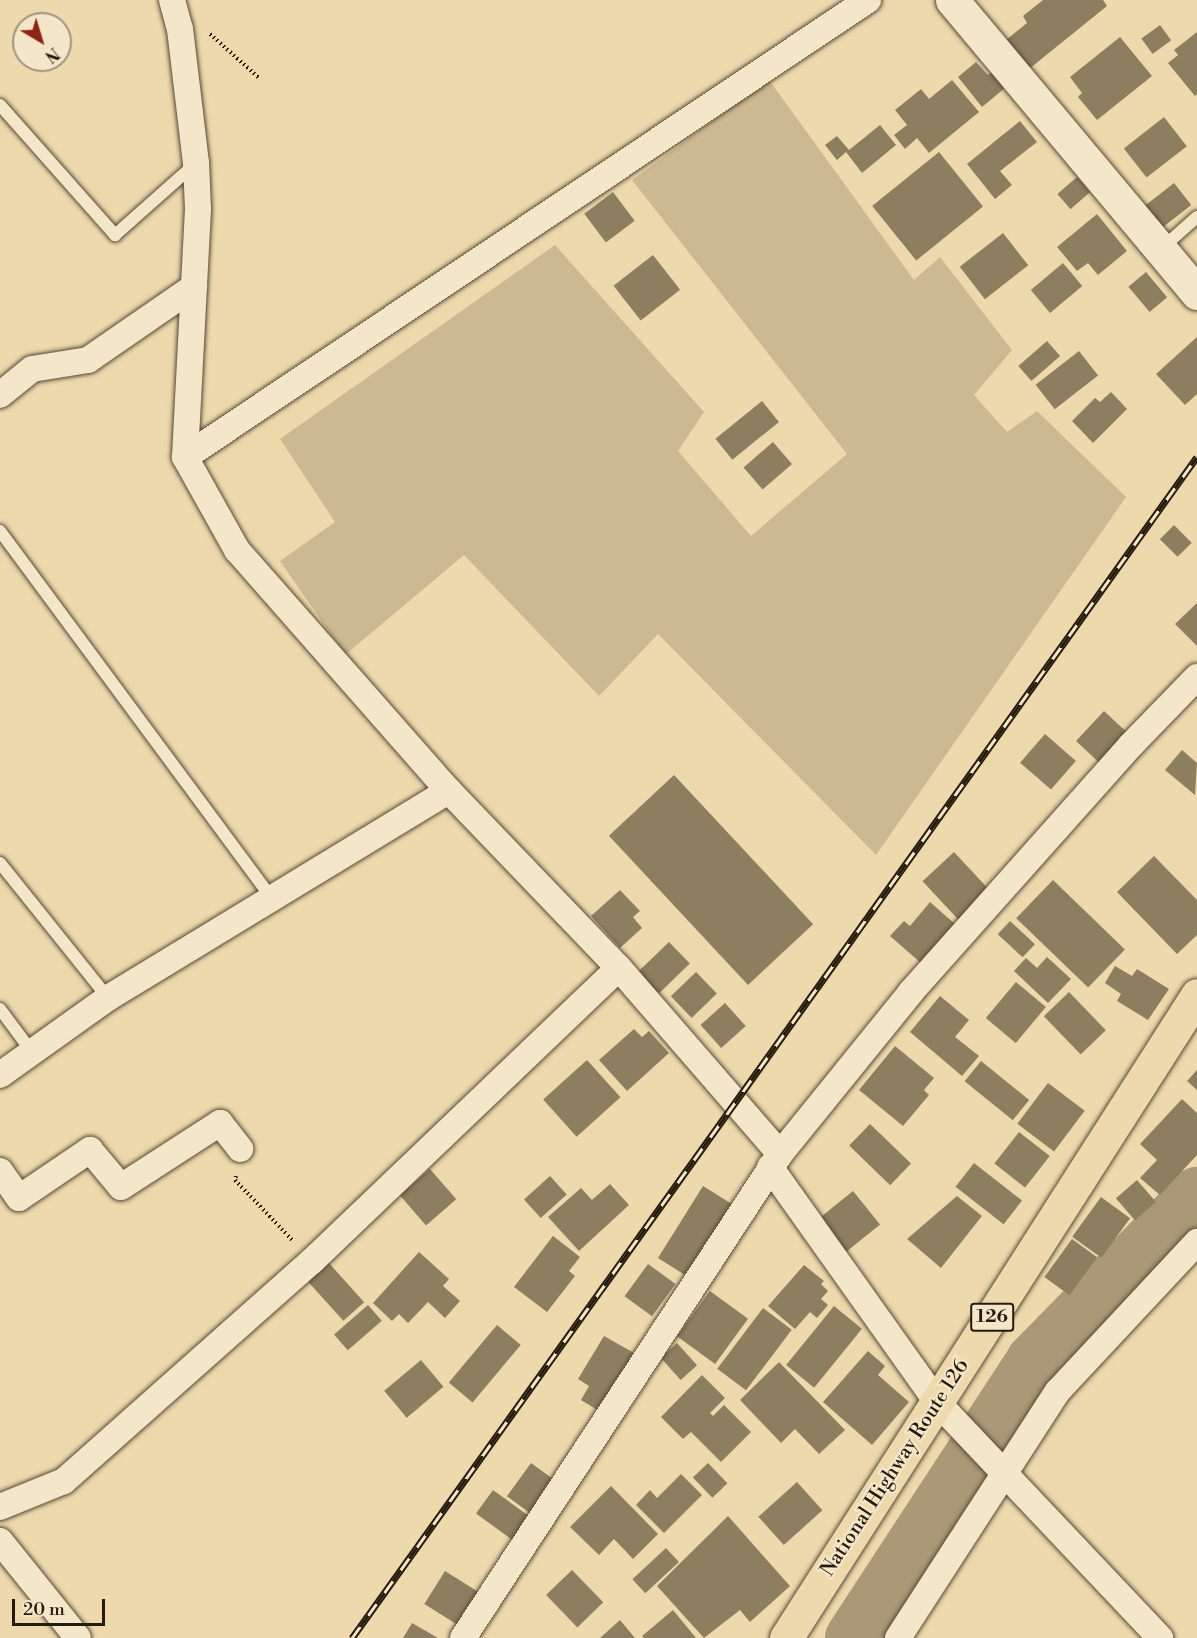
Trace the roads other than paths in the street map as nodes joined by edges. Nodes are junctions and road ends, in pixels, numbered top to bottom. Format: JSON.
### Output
{"nodes":[{"id":1,"x":172,"y":0,"type":"edge"},
{"id":2,"x":868,"y":0,"type":"edge"},
{"id":3,"x":952,"y":0,"type":"edge"},
{"id":4,"x":0,"y":105,"type":"edge"},
{"id":5,"x":196,"y":163,"type":"junction"},
{"id":6,"x":1197,"y":217,"type":"edge"},
{"id":7,"x":1161,"y":249,"type":"junction"},
{"id":8,"x":194,"y":287,"type":"junction"},
{"id":9,"x":1197,"y":293,"type":"edge"},
{"id":10,"x":0,"y":395,"type":"edge"},
{"id":11,"x":185,"y":457,"type":"junction"},
{"id":12,"x":0,"y":531,"type":"edge"},
{"id":13,"x":1197,"y":677,"type":"edge"},
{"id":14,"x":449,"y":792,"type":"junction"},
{"id":15,"x":0,"y":863,"type":"edge"},
{"id":16,"x":272,"y":899,"type":"junction"},
{"id":17,"x":619,"y":968,"type":"junction"},
{"id":18,"x":1197,"y":995,"type":"edge"},
{"id":19,"x":108,"y":998,"type":"junction"},
{"id":20,"x":0,"y":1010,"type":"edge"},
{"id":21,"x":32,"y":1052,"type":"junction"},
{"id":22,"x":0,"y":1075,"type":"edge"},
{"id":23,"x":240,"y":1149,"type":"road end"},
{"id":24,"x":775,"y":1160,"type":"junction"},
{"id":25,"x":0,"y":1171,"type":"edge"},
{"id":26,"x":1197,"y":1242,"type":"edge"},
{"id":27,"x":938,"y":1402,"type":"junction"},
{"id":28,"x":1004,"y":1475,"type":"junction"},
{"id":29,"x":0,"y":1507,"type":"edge"},
{"id":30,"x":0,"y":1541,"type":"edge"},
{"id":31,"x":78,"y":1638,"type":"edge"},
{"id":32,"x":463,"y":1638,"type":"edge"},
{"id":33,"x":786,"y":1638,"type":"edge"},
{"id":34,"x":897,"y":1638,"type":"edge"},
{"id":35,"x":1160,"y":1638,"type":"edge"}],
"edges":[{"from":1,"to":5,"type":"street"},
{"from":2,"to":11,"type":"street"},
{"from":3,"to":7,"type":"street"},
{"from":4,"to":5,"type":"lane"},
{"from":5,"to":8,"type":"street"},
{"from":6,"to":7,"type":"lane"},
{"from":7,"to":9,"type":"street"},
{"from":8,"to":10,"type":"street"},
{"from":8,"to":11,"type":"street"},
{"from":11,"to":14,"type":"street"},
{"from":12,"to":16,"type":"lane"},
{"from":13,"to":24,"type":"street"},
{"from":14,"to":16,"type":"street"},
{"from":14,"to":17,"type":"street"},
{"from":15,"to":19,"type":"lane"},
{"from":16,"to":19,"type":"street"},
{"from":17,"to":24,"type":"street"},
{"from":17,"to":29,"type":"street"},
{"from":18,"to":27,"type":"highway","name":"National Highway Route 126","number":"126"},
{"from":19,"to":21,"type":"street"},
{"from":20,"to":21,"type":"lane"},
{"from":21,"to":22,"type":"street"},
{"from":23,"to":25,"type":"street"},
{"from":24,"to":27,"type":"street"},
{"from":24,"to":32,"type":"street"},
{"from":26,"to":28,"type":"street"},
{"from":27,"to":28,"type":"street"},
{"from":27,"to":33,"type":"highway","name":"National Highway Route 126","number":"126"},
{"from":28,"to":34,"type":"street"},
{"from":28,"to":35,"type":"street"},
{"from":30,"to":31,"type":"street"}]}
